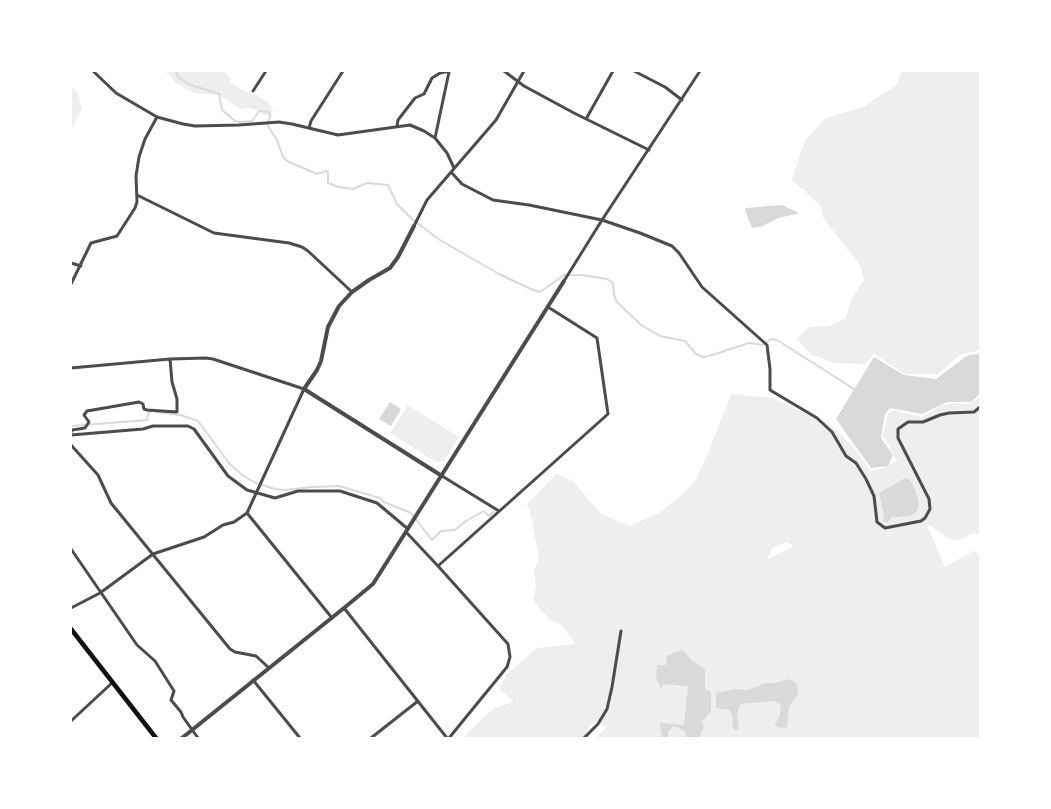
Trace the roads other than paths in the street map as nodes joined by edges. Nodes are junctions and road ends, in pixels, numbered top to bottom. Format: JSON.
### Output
{"nodes":[{"id":1,"x":93,"y":71,"type":"edge"},
{"id":2,"x":266,"y":71,"type":"edge"},
{"id":3,"x":343,"y":71,"type":"edge"},
{"id":4,"x":504,"y":71,"type":"edge"},
{"id":5,"x":524,"y":71,"type":"edge"},
{"id":6,"x":612,"y":71,"type":"edge"},
{"id":7,"x":634,"y":71,"type":"edge"},
{"id":8,"x":700,"y":71,"type":"edge"},
{"id":9,"x":450,"y":72,"type":"edge"},
{"id":10,"x":518,"y":82,"type":"junction"},
{"id":11,"x":254,"y":91,"type":"dead end"},
{"id":12,"x":682,"y":100,"type":"junction"},
{"id":13,"x":157,"y":117,"type":"junction"},
{"id":14,"x":586,"y":119,"type":"junction"},
{"id":15,"x":397,"y":126,"type":"junction"},
{"id":16,"x":310,"y":128,"type":"junction"},
{"id":17,"x":435,"y":138,"type":"junction"},
{"id":18,"x":649,"y":150,"type":"junction"},
{"id":19,"x":454,"y":168,"type":"junction"},
{"id":20,"x":451,"y":172,"type":"junction"},
{"id":21,"x":137,"y":195,"type":"junction"},
{"id":22,"x":602,"y":220,"type":"junction"},
{"id":23,"x":414,"y":226,"type":"joint"},
{"id":24,"x":71,"y":263,"type":"edge"},
{"id":25,"x":81,"y":266,"type":"junction"},
{"id":26,"x":564,"y":281,"type":"joint"},
{"id":27,"x":71,"y":284,"type":"edge"},
{"id":28,"x":352,"y":292,"type":"junction"},
{"id":29,"x":548,"y":307,"type":"junction"},
{"id":30,"x":170,"y":359,"type":"junction"},
{"id":31,"x":71,"y":368,"type":"edge"},
{"id":32,"x":304,"y":389,"type":"junction"},
{"id":33,"x":980,"y":408,"type":"edge"},
{"id":34,"x":71,"y":434,"type":"edge"},
{"id":35,"x":71,"y":444,"type":"edge"},
{"id":36,"x":442,"y":476,"type":"junction"},
{"id":37,"x":257,"y":494,"type":"junction"},
{"id":38,"x":499,"y":511,"type":"junction"},
{"id":39,"x":247,"y":513,"type":"junction"},
{"id":40,"x":407,"y":531,"type":"junction"},
{"id":41,"x":71,"y":548,"type":"edge"},
{"id":42,"x":153,"y":554,"type":"junction"},
{"id":43,"x":438,"y":566,"type":"junction"},
{"id":44,"x":100,"y":593,"type":"junction"},
{"id":45,"x":71,"y":608,"type":"edge"},
{"id":46,"x":344,"y":608,"type":"junction"},
{"id":47,"x":332,"y":618,"type":"junction"},
{"id":48,"x":71,"y":629,"type":"edge"},
{"id":49,"x":621,"y":631,"type":"dead end"},
{"id":50,"x":269,"y":668,"type":"junction"},
{"id":51,"x":253,"y":680,"type":"junction"},
{"id":52,"x":113,"y":682,"type":"junction"},
{"id":53,"x":418,"y":701,"type":"junction"},
{"id":54,"x":71,"y":721,"type":"edge"},
{"id":55,"x":192,"y":730,"type":"junction"},
{"id":56,"x":156,"y":738,"type":"edge"},
{"id":57,"x":182,"y":738,"type":"edge"},
{"id":58,"x":198,"y":738,"type":"edge"},
{"id":59,"x":300,"y":738,"type":"edge"},
{"id":60,"x":371,"y":738,"type":"edge"},
{"id":61,"x":448,"y":738,"type":"edge"},
{"id":62,"x":584,"y":738,"type":"edge"}],
"edges":[{"from":1,"to":13,"type":"street"},
{"from":2,"to":11,"type":"street"},
{"from":3,"to":16,"type":"street"},
{"from":4,"to":10,"type":"street"},
{"from":5,"to":10,"type":"street"},
{"from":6,"to":14,"type":"street"},
{"from":7,"to":12,"type":"street"},
{"from":8,"to":12,"type":"street"},
{"from":9,"to":15,"type":"street"},
{"from":9,"to":17,"type":"street"},
{"from":10,"to":14,"type":"street"},
{"from":10,"to":19,"type":"street"},
{"from":12,"to":18,"type":"street"},
{"from":13,"to":16,"type":"street"},
{"from":13,"to":21,"type":"street"},
{"from":14,"to":18,"type":"street"},
{"from":15,"to":16,"type":"street"},
{"from":15,"to":17,"type":"street"},
{"from":17,"to":19,"type":"street"},
{"from":18,"to":22,"type":"street"},
{"from":19,"to":20,"type":"street"},
{"from":20,"to":22,"type":"street"},
{"from":20,"to":23,"type":"street"},
{"from":21,"to":25,"type":"street"},
{"from":21,"to":28,"type":"street"},
{"from":22,"to":26,"type":"street"},
{"from":22,"to":33,"type":"street"},
{"from":23,"to":28,"type":"street"},
{"from":24,"to":25,"type":"street"},
{"from":25,"to":27,"type":"street"},
{"from":26,"to":29,"type":"street"},
{"from":28,"to":32,"type":"street"},
{"from":29,"to":36,"type":"street"},
{"from":29,"to":38,"type":"street"},
{"from":30,"to":31,"type":"street"},
{"from":30,"to":32,"type":"street"},
{"from":30,"to":34,"type":"street"},
{"from":32,"to":36,"type":"street"},
{"from":32,"to":37,"type":"street"},
{"from":34,"to":37,"type":"street"},
{"from":35,"to":42,"type":"street"},
{"from":36,"to":38,"type":"street"},
{"from":36,"to":40,"type":"street"},
{"from":37,"to":39,"type":"street"},
{"from":37,"to":40,"type":"street"},
{"from":38,"to":43,"type":"street"},
{"from":39,"to":42,"type":"street"},
{"from":39,"to":47,"type":"street"},
{"from":40,"to":43,"type":"street"},
{"from":40,"to":46,"type":"street"},
{"from":41,"to":44,"type":"street"},
{"from":42,"to":44,"type":"street"},
{"from":42,"to":50,"type":"street"},
{"from":43,"to":61,"type":"street"},
{"from":44,"to":45,"type":"street"},
{"from":44,"to":55,"type":"street"},
{"from":46,"to":47,"type":"street"},
{"from":46,"to":53,"type":"street"},
{"from":47,"to":50,"type":"street"},
{"from":48,"to":52,"type":"main road"},
{"from":49,"to":62,"type":"street"},
{"from":50,"to":51,"type":"street"},
{"from":51,"to":55,"type":"street"},
{"from":51,"to":59,"type":"street"},
{"from":52,"to":54,"type":"street"},
{"from":52,"to":56,"type":"main road"},
{"from":53,"to":60,"type":"street"},
{"from":53,"to":61,"type":"street"},
{"from":55,"to":57,"type":"street"},
{"from":55,"to":58,"type":"street"}]}
